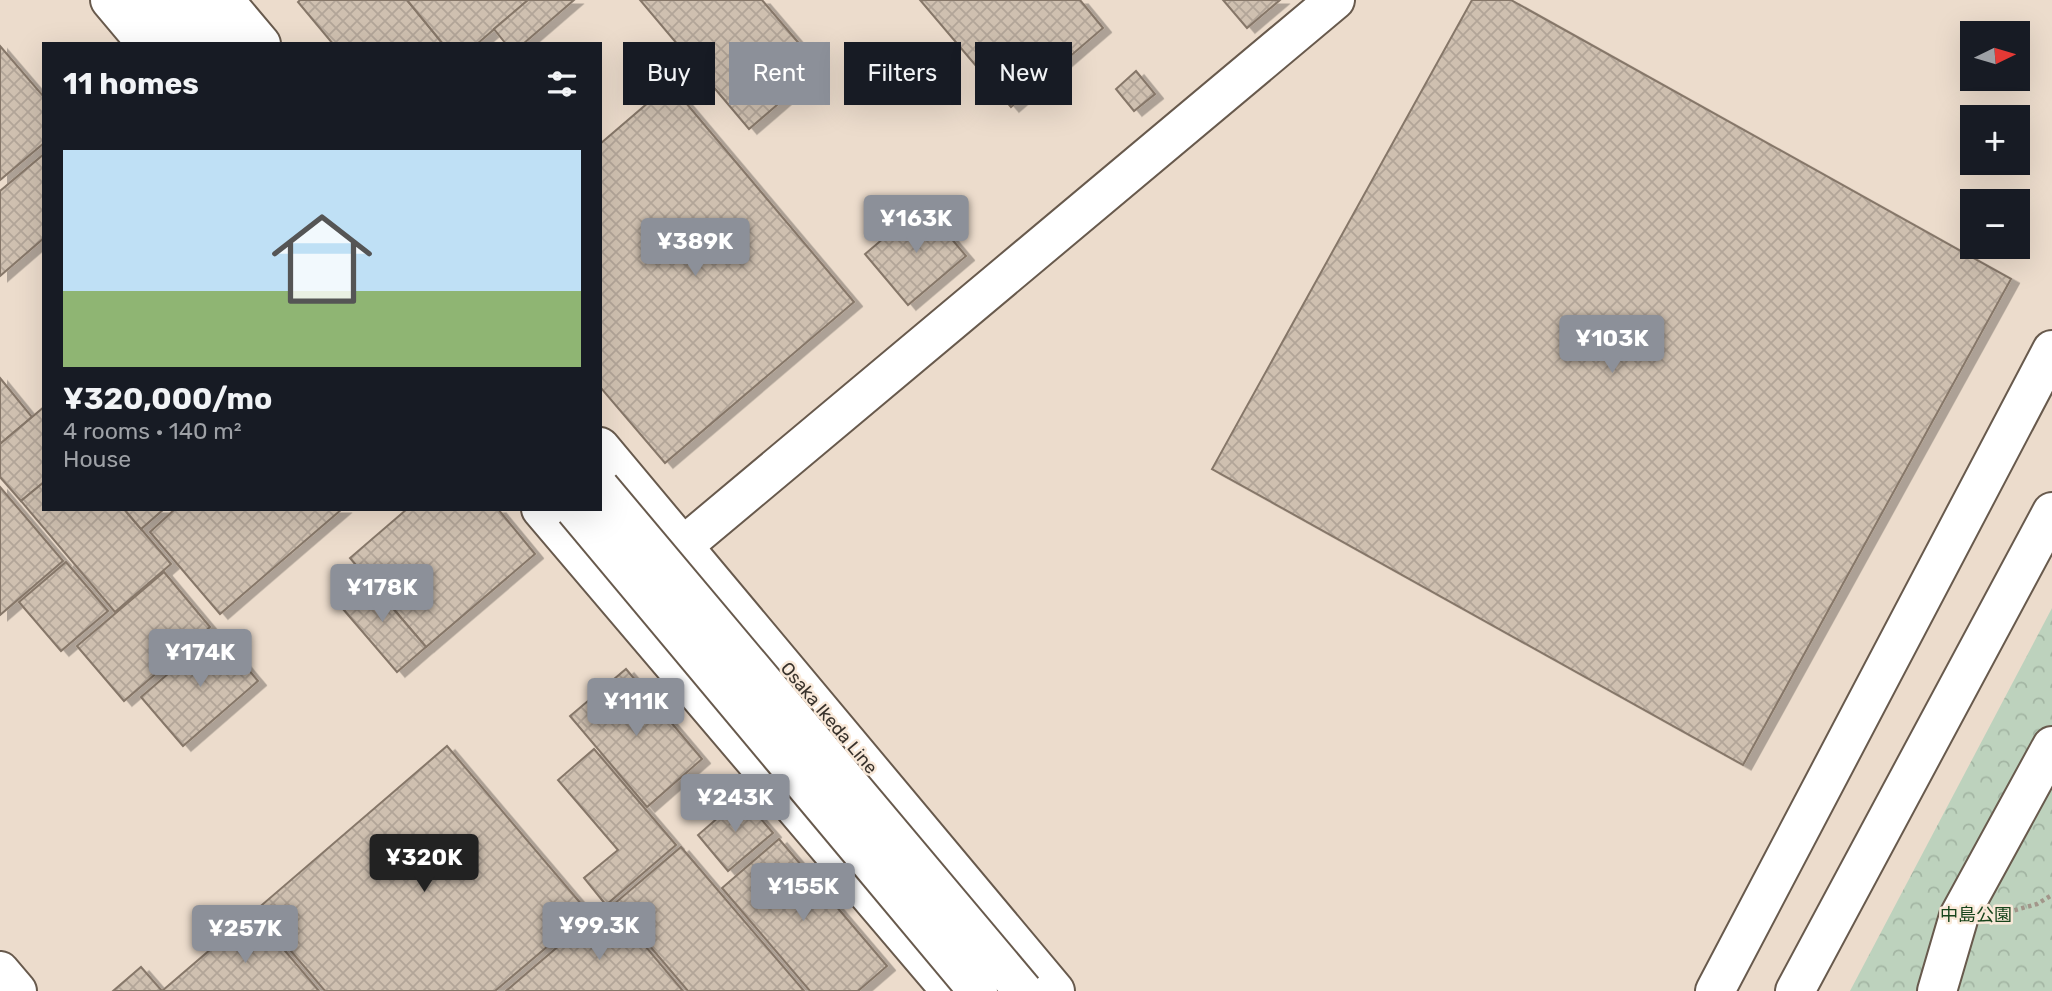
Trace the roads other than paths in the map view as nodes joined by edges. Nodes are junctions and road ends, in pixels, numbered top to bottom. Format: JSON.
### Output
{"nodes":[{"id":1,"x":110,"y":0,"type":"edge"},
{"id":2,"x":145,"y":0,"type":"edge"},
{"id":3,"x":188,"y":0,"type":"edge"},
{"id":4,"x":224,"y":0,"type":"edge"},
{"id":5,"x":1335,"y":0,"type":"edge"},
{"id":6,"x":145,"y":42,"type":"edge"},
{"id":7,"x":180,"y":42,"type":"edge"},
{"id":8,"x":223,"y":42,"type":"edge"},
{"id":9,"x":259,"y":42,"type":"edge"},
{"id":10,"x":2052,"y":350,"type":"edge"},
{"id":11,"x":602,"y":449,"type":"edge"},
{"id":12,"x":602,"y":490,"type":"edge"},
{"id":13,"x":543,"y":511,"type":"edge"},
{"id":14,"x":577,"y":511,"type":"edge"},
{"id":15,"x":2052,"y":512,"type":"edge"},
{"id":16,"x":683,"y":545,"type":"junction"},
{"id":17,"x":618,"y":600,"type":"junction"},
{"id":18,"x":2052,"y":746,"type":"edge"},
{"id":19,"x":0,"y":971,"type":"edge"},
{"id":20,"x":1027,"y":975,"type":"edge"},
{"id":21,"x":17,"y":991,"type":"edge"},
{"id":22,"x":951,"y":991,"type":"edge"},
{"id":23,"x":978,"y":991,"type":"edge"},
{"id":24,"x":1057,"y":991,"type":"edge"},
{"id":25,"x":1715,"y":991,"type":"edge"},
{"id":26,"x":1795,"y":991,"type":"edge"},
{"id":27,"x":1937,"y":991,"type":"edge"}],
"edges":[{"from":1,"to":6,"type":"main road"},
{"from":2,"to":7,"type":"main road"},
{"from":3,"to":8,"type":"main road"},
{"from":4,"to":9,"type":"main road"},
{"from":5,"to":16,"type":"main road"},
{"from":10,"to":25,"type":"main road"},
{"from":11,"to":16,"type":"main road","name":"Osaka Ikeda Line"},
{"from":12,"to":20,"type":"main road","bridge":true},
{"from":13,"to":17,"type":"main road"},
{"from":14,"to":23,"type":"main road","bridge":true},
{"from":15,"to":26,"type":"main road"},
{"from":16,"to":17,"type":"main road"},
{"from":16,"to":20,"type":"main road","name":"Osaka Ikeda Line"},
{"from":17,"to":22,"type":"main road"},
{"from":18,"to":27,"type":"main road"},
{"from":19,"to":21,"type":"main road"},
{"from":20,"to":24,"type":"main road","name":"Osaka Ikeda Line"}]}
